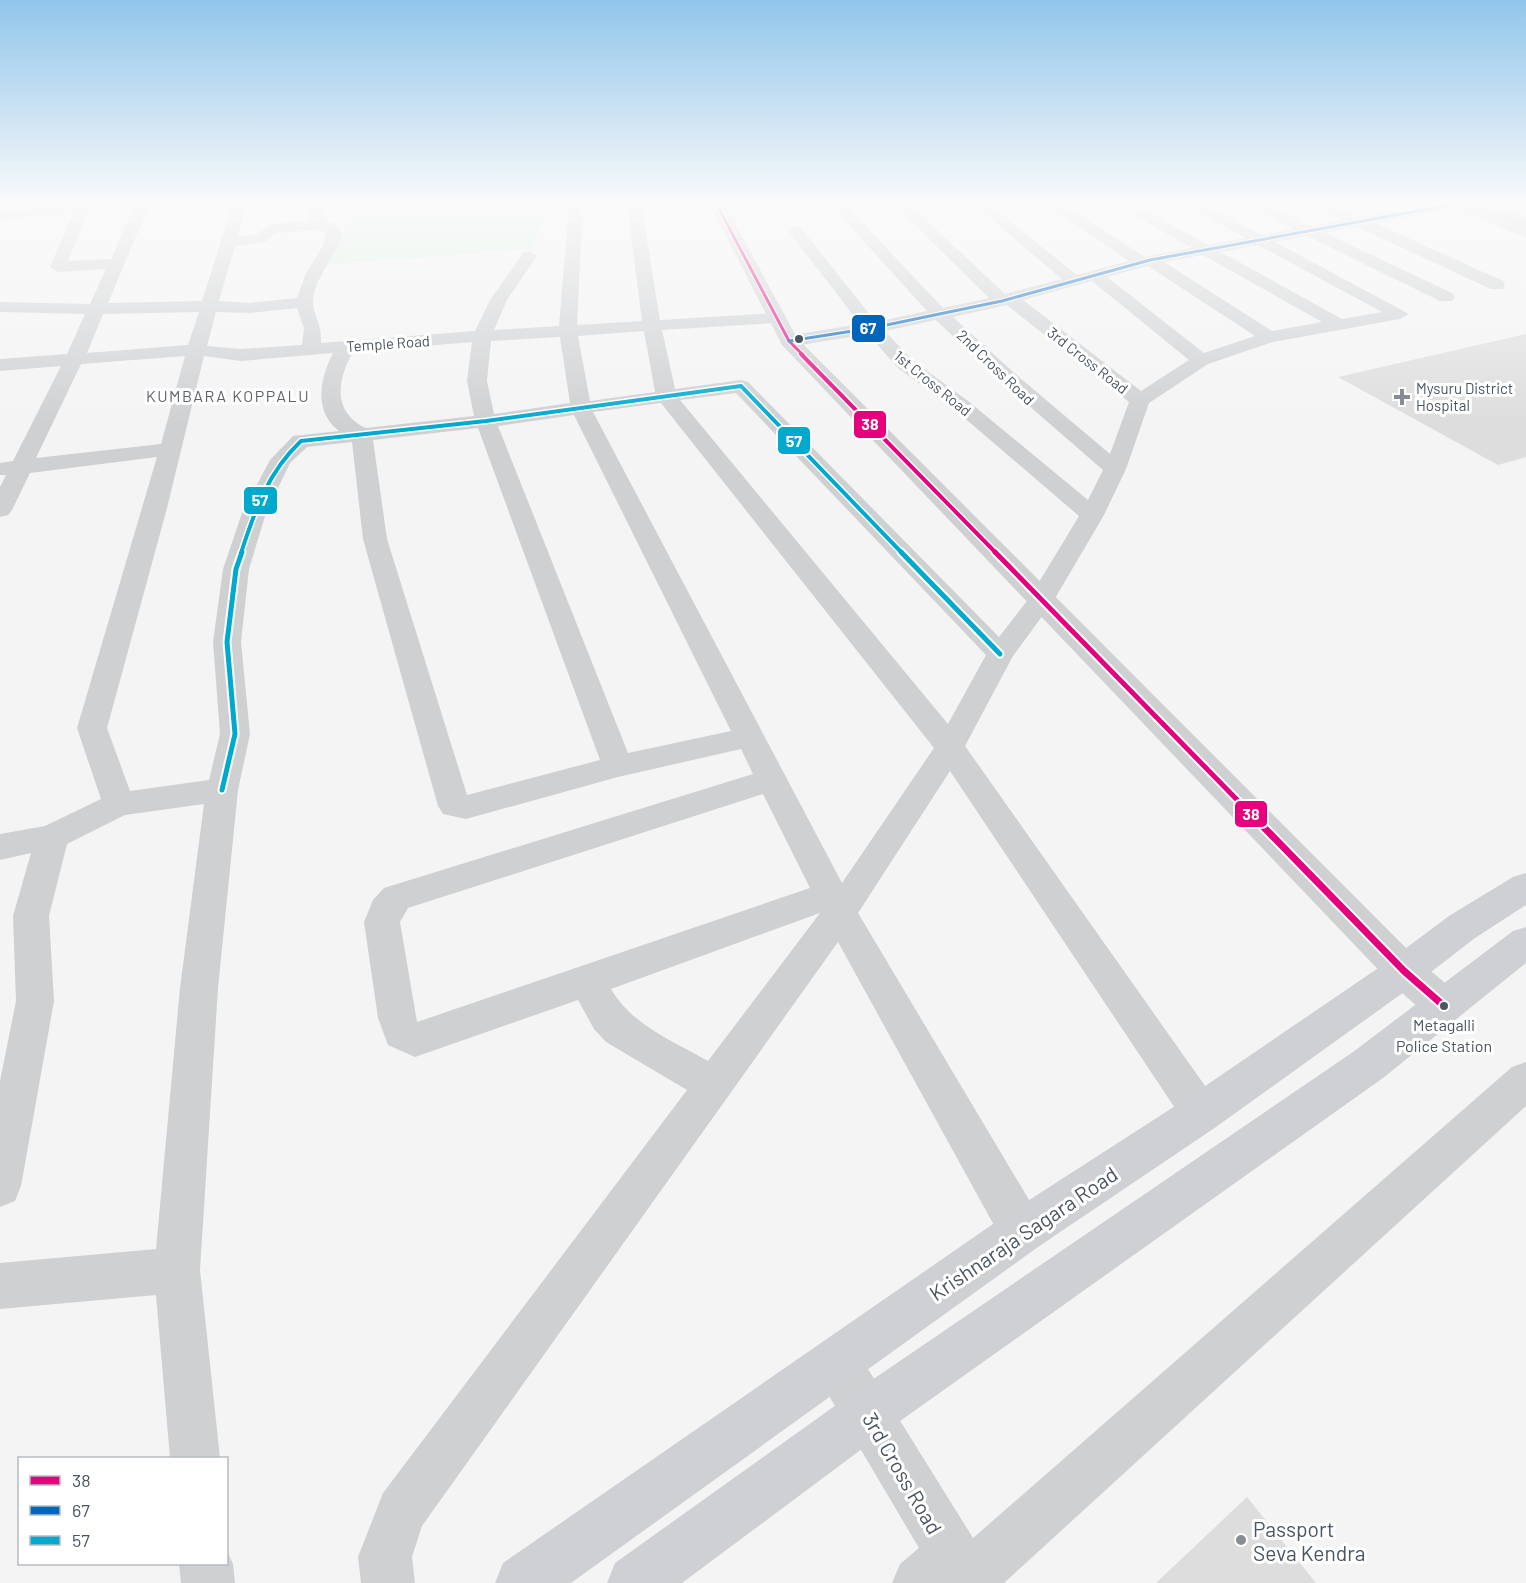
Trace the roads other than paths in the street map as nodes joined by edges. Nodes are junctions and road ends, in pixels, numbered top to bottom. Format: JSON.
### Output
{"nodes":[{"id":1,"x":111,"y":277,"type":"edge"},
{"id":2,"x":217,"y":277,"type":"edge"},
{"id":3,"x":313,"y":277,"type":"edge"},
{"id":4,"x":514,"y":277,"type":"edge"},
{"id":5,"x":571,"y":277,"type":"edge"},
{"id":6,"x":645,"y":277,"type":"edge"},
{"id":7,"x":755,"y":277,"type":"edge"},
{"id":8,"x":832,"y":277,"type":"edge"},
{"id":9,"x":906,"y":277,"type":"edge"},
{"id":10,"x":980,"y":277,"type":"edge"},
{"id":11,"x":1069,"y":277,"type":"edge"},
{"id":12,"x":1083,"y":277,"type":"edge"},
{"id":13,"x":1097,"y":277,"type":"edge"},
{"id":14,"x":1172,"y":277,"type":"edge"},
{"id":15,"x":1255,"y":277,"type":"edge"},
{"id":16,"x":1330,"y":277,"type":"edge"},
{"id":17,"x":1405,"y":277,"type":"edge"},
{"id":18,"x":1479,"y":277,"type":"edge"},
{"id":19,"x":1073,"y":280,"type":"junction"},
{"id":20,"x":1497,"y":285,"type":"dead end"},
{"id":21,"x":1446,"y":297,"type":"dead end"},
{"id":22,"x":1005,"y":300,"type":"junction"},
{"id":23,"x":304,"y":302,"type":"junction"},
{"id":24,"x":209,"y":306,"type":"junction"},
{"id":25,"x":0,"y":307,"type":"edge"},
{"id":26,"x":98,"y":309,"type":"junction"},
{"id":27,"x":941,"y":314,"type":"junction"},
{"id":28,"x":1337,"y":323,"type":"junction"},
{"id":29,"x":652,"y":327,"type":"junction"},
{"id":30,"x":872,"y":328,"type":"junction"},
{"id":31,"x":782,"y":329,"type":"junction"},
{"id":32,"x":568,"y":331,"type":"junction"},
{"id":33,"x":481,"y":336,"type":"junction"},
{"id":34,"x":1269,"y":337,"type":"junction"},
{"id":35,"x":347,"y":346,"type":"junction"},
{"id":36,"x":311,"y":349,"type":"junction"},
{"id":37,"x":196,"y":350,"type":"junction"},
{"id":38,"x":75,"y":358,"type":"junction"},
{"id":39,"x":1201,"y":360,"type":"junction"},
{"id":40,"x":0,"y":365,"type":"edge"},
{"id":41,"x":666,"y":396,"type":"junction"},
{"id":42,"x":1140,"y":400,"type":"junction"},
{"id":43,"x":581,"y":409,"type":"junction"},
{"id":44,"x":486,"y":421,"type":"junction"},
{"id":45,"x":362,"y":434,"type":"junction"},
{"id":46,"x":170,"y":449,"type":"junction"},
{"id":47,"x":10,"y":469,"type":"edge"},
{"id":48,"x":1114,"y":469,"type":"junction"},
{"id":49,"x":0,"y":510,"type":"edge"},
{"id":50,"x":1092,"y":515,"type":"junction"},
{"id":51,"x":1041,"y":600,"type":"junction"},
{"id":52,"x":1000,"y":654,"type":"junction"},
{"id":53,"x":750,"y":737,"type":"junction"},
{"id":54,"x":950,"y":747,"type":"junction"},
{"id":55,"x":618,"y":766,"type":"junction"},
{"id":56,"x":771,"y":780,"type":"junction"},
{"id":57,"x":222,"y":790,"type":"junction"},
{"id":58,"x":119,"y":804,"type":"junction"},
{"id":59,"x":51,"y":837,"type":"junction"},
{"id":60,"x":0,"y":847,"type":"edge"},
{"id":61,"x":1525,"y":889,"type":"edge"},
{"id":62,"x":836,"y":904,"type":"junction"},
{"id":63,"x":1526,"y":942,"type":"edge"},
{"id":64,"x":1404,"y":971,"type":"junction"},
{"id":65,"x":587,"y":981,"type":"junction"},
{"id":66,"x":1444,"y":1006,"type":"junction"},
{"id":67,"x":1526,"y":1080,"type":"edge"},
{"id":68,"x":714,"y":1085,"type":"junction"},
{"id":69,"x":1200,"y":1113,"type":"junction"},
{"id":70,"x":0,"y":1186,"type":"edge"},
{"id":71,"x":1022,"y":1231,"type":"junction"},
{"id":72,"x":177,"y":1270,"type":"junction"},
{"id":73,"x":0,"y":1286,"type":"edge"},
{"id":74,"x":836,"y":1362,"type":"junction"},
{"id":75,"x":868,"y":1413,"type":"junction"},
{"id":76,"x":195,"y":1457,"type":"edge"},
{"id":77,"x":206,"y":1565,"type":"edge"},
{"id":78,"x":952,"y":1575,"type":"edge"},
{"id":79,"x":207,"y":1583,"type":"edge"},
{"id":80,"x":388,"y":1583,"type":"edge"},
{"id":81,"x":523,"y":1583,"type":"edge"},
{"id":82,"x":635,"y":1583,"type":"edge"}],
"edges":[{"from":1,"to":26,"type":"street"},
{"from":2,"to":24,"type":"street"},
{"from":3,"to":23,"type":"street"},
{"from":4,"to":33,"type":"street"},
{"from":5,"to":32,"type":"street"},
{"from":6,"to":29,"type":"street"},
{"from":7,"to":31,"type":"street"},
{"from":8,"to":30,"type":"street","name":"1st Cross Road"},
{"from":9,"to":27,"type":"street","name":"2nd Cross Road"},
{"from":10,"to":22,"type":"street","name":"3rd Cross Road"},
{"from":11,"to":19,"type":"street"},
{"from":12,"to":19,"type":"street","name":"Temple Road"},
{"from":13,"to":39,"type":"street"},
{"from":14,"to":34,"type":"street"},
{"from":15,"to":28,"type":"street"},
{"from":16,"to":28,"type":"street"},
{"from":17,"to":21,"type":"street"},
{"from":18,"to":20,"type":"street"},
{"from":19,"to":22,"type":"street","name":"Temple Road"},
{"from":22,"to":27,"type":"street","name":"Temple Road"},
{"from":22,"to":42,"type":"street","name":"3rd Cross Road"},
{"from":23,"to":24,"type":"street"},
{"from":23,"to":36,"type":"street"},
{"from":24,"to":26,"type":"street"},
{"from":24,"to":37,"type":"street"},
{"from":25,"to":26,"type":"street"},
{"from":26,"to":38,"type":"street"},
{"from":27,"to":30,"type":"street","name":"Temple Road"},
{"from":27,"to":48,"type":"street","name":"2nd Cross Road"},
{"from":28,"to":34,"type":"street"},
{"from":29,"to":31,"type":"street","name":"Temple Road"},
{"from":29,"to":32,"type":"street","name":"Temple Road"},
{"from":29,"to":41,"type":"street"},
{"from":30,"to":31,"type":"street","name":"Temple Road"},
{"from":30,"to":50,"type":"street","name":"1st Cross Road"},
{"from":31,"to":51,"type":"street"},
{"from":32,"to":33,"type":"street","name":"Temple Road"},
{"from":32,"to":43,"type":"street"},
{"from":33,"to":35,"type":"street","name":"Temple Road"},
{"from":33,"to":44,"type":"street"},
{"from":34,"to":39,"type":"street"},
{"from":35,"to":36,"type":"street","name":"Temple Road"},
{"from":35,"to":45,"type":"street"},
{"from":36,"to":37,"type":"street","name":"Temple Road"},
{"from":37,"to":38,"type":"street","name":"Temple Road"},
{"from":37,"to":46,"type":"street"},
{"from":38,"to":40,"type":"street","name":"Temple Road"},
{"from":38,"to":47,"type":"street"},
{"from":39,"to":42,"type":"street"},
{"from":41,"to":43,"type":"street"},
{"from":41,"to":52,"type":"street"},
{"from":41,"to":54,"type":"street"},
{"from":42,"to":48,"type":"street"},
{"from":43,"to":44,"type":"street"},
{"from":43,"to":53,"type":"street"},
{"from":44,"to":45,"type":"street"},
{"from":44,"to":55,"type":"street"},
{"from":45,"to":55,"type":"street"},
{"from":45,"to":57,"type":"street"},
{"from":46,"to":47,"type":"street"},
{"from":46,"to":58,"type":"street"},
{"from":47,"to":49,"type":"street"},
{"from":48,"to":50,"type":"street"},
{"from":50,"to":51,"type":"street"},
{"from":51,"to":52,"type":"street"},
{"from":51,"to":64,"type":"street"},
{"from":52,"to":54,"type":"street"},
{"from":53,"to":55,"type":"street"},
{"from":53,"to":56,"type":"street"},
{"from":54,"to":62,"type":"street"},
{"from":54,"to":69,"type":"street"},
{"from":56,"to":62,"type":"street"},
{"from":56,"to":65,"type":"street"},
{"from":57,"to":58,"type":"street"},
{"from":57,"to":72,"type":"street"},
{"from":58,"to":59,"type":"street"},
{"from":59,"to":60,"type":"street"},
{"from":59,"to":70,"type":"street"},
{"from":61,"to":64,"type":"main road","name":"Krishnaraja Sagara Road"},
{"from":62,"to":65,"type":"street"},
{"from":62,"to":68,"type":"street"},
{"from":62,"to":71,"type":"street"},
{"from":63,"to":66,"type":"main road"},
{"from":64,"to":66,"type":"street"},
{"from":64,"to":69,"type":"main road","name":"Krishnaraja Sagara Road"},
{"from":65,"to":68,"type":"street"},
{"from":66,"to":75,"type":"main road"},
{"from":67,"to":78,"type":"street"},
{"from":68,"to":80,"type":"street"},
{"from":69,"to":71,"type":"main road","name":"Krishnaraja Sagara Road"},
{"from":71,"to":74,"type":"main road","name":"Krishnaraja Sagara Road"},
{"from":72,"to":73,"type":"street"},
{"from":72,"to":76,"type":"street"},
{"from":74,"to":75,"type":"street","name":"3rd Cross Road"},
{"from":74,"to":81,"type":"main road","name":"Krishnaraja Sagara Road"},
{"from":75,"to":78,"type":"street","name":"3rd Cross Road"},
{"from":75,"to":82,"type":"main road"},
{"from":77,"to":79,"type":"street"}]}
